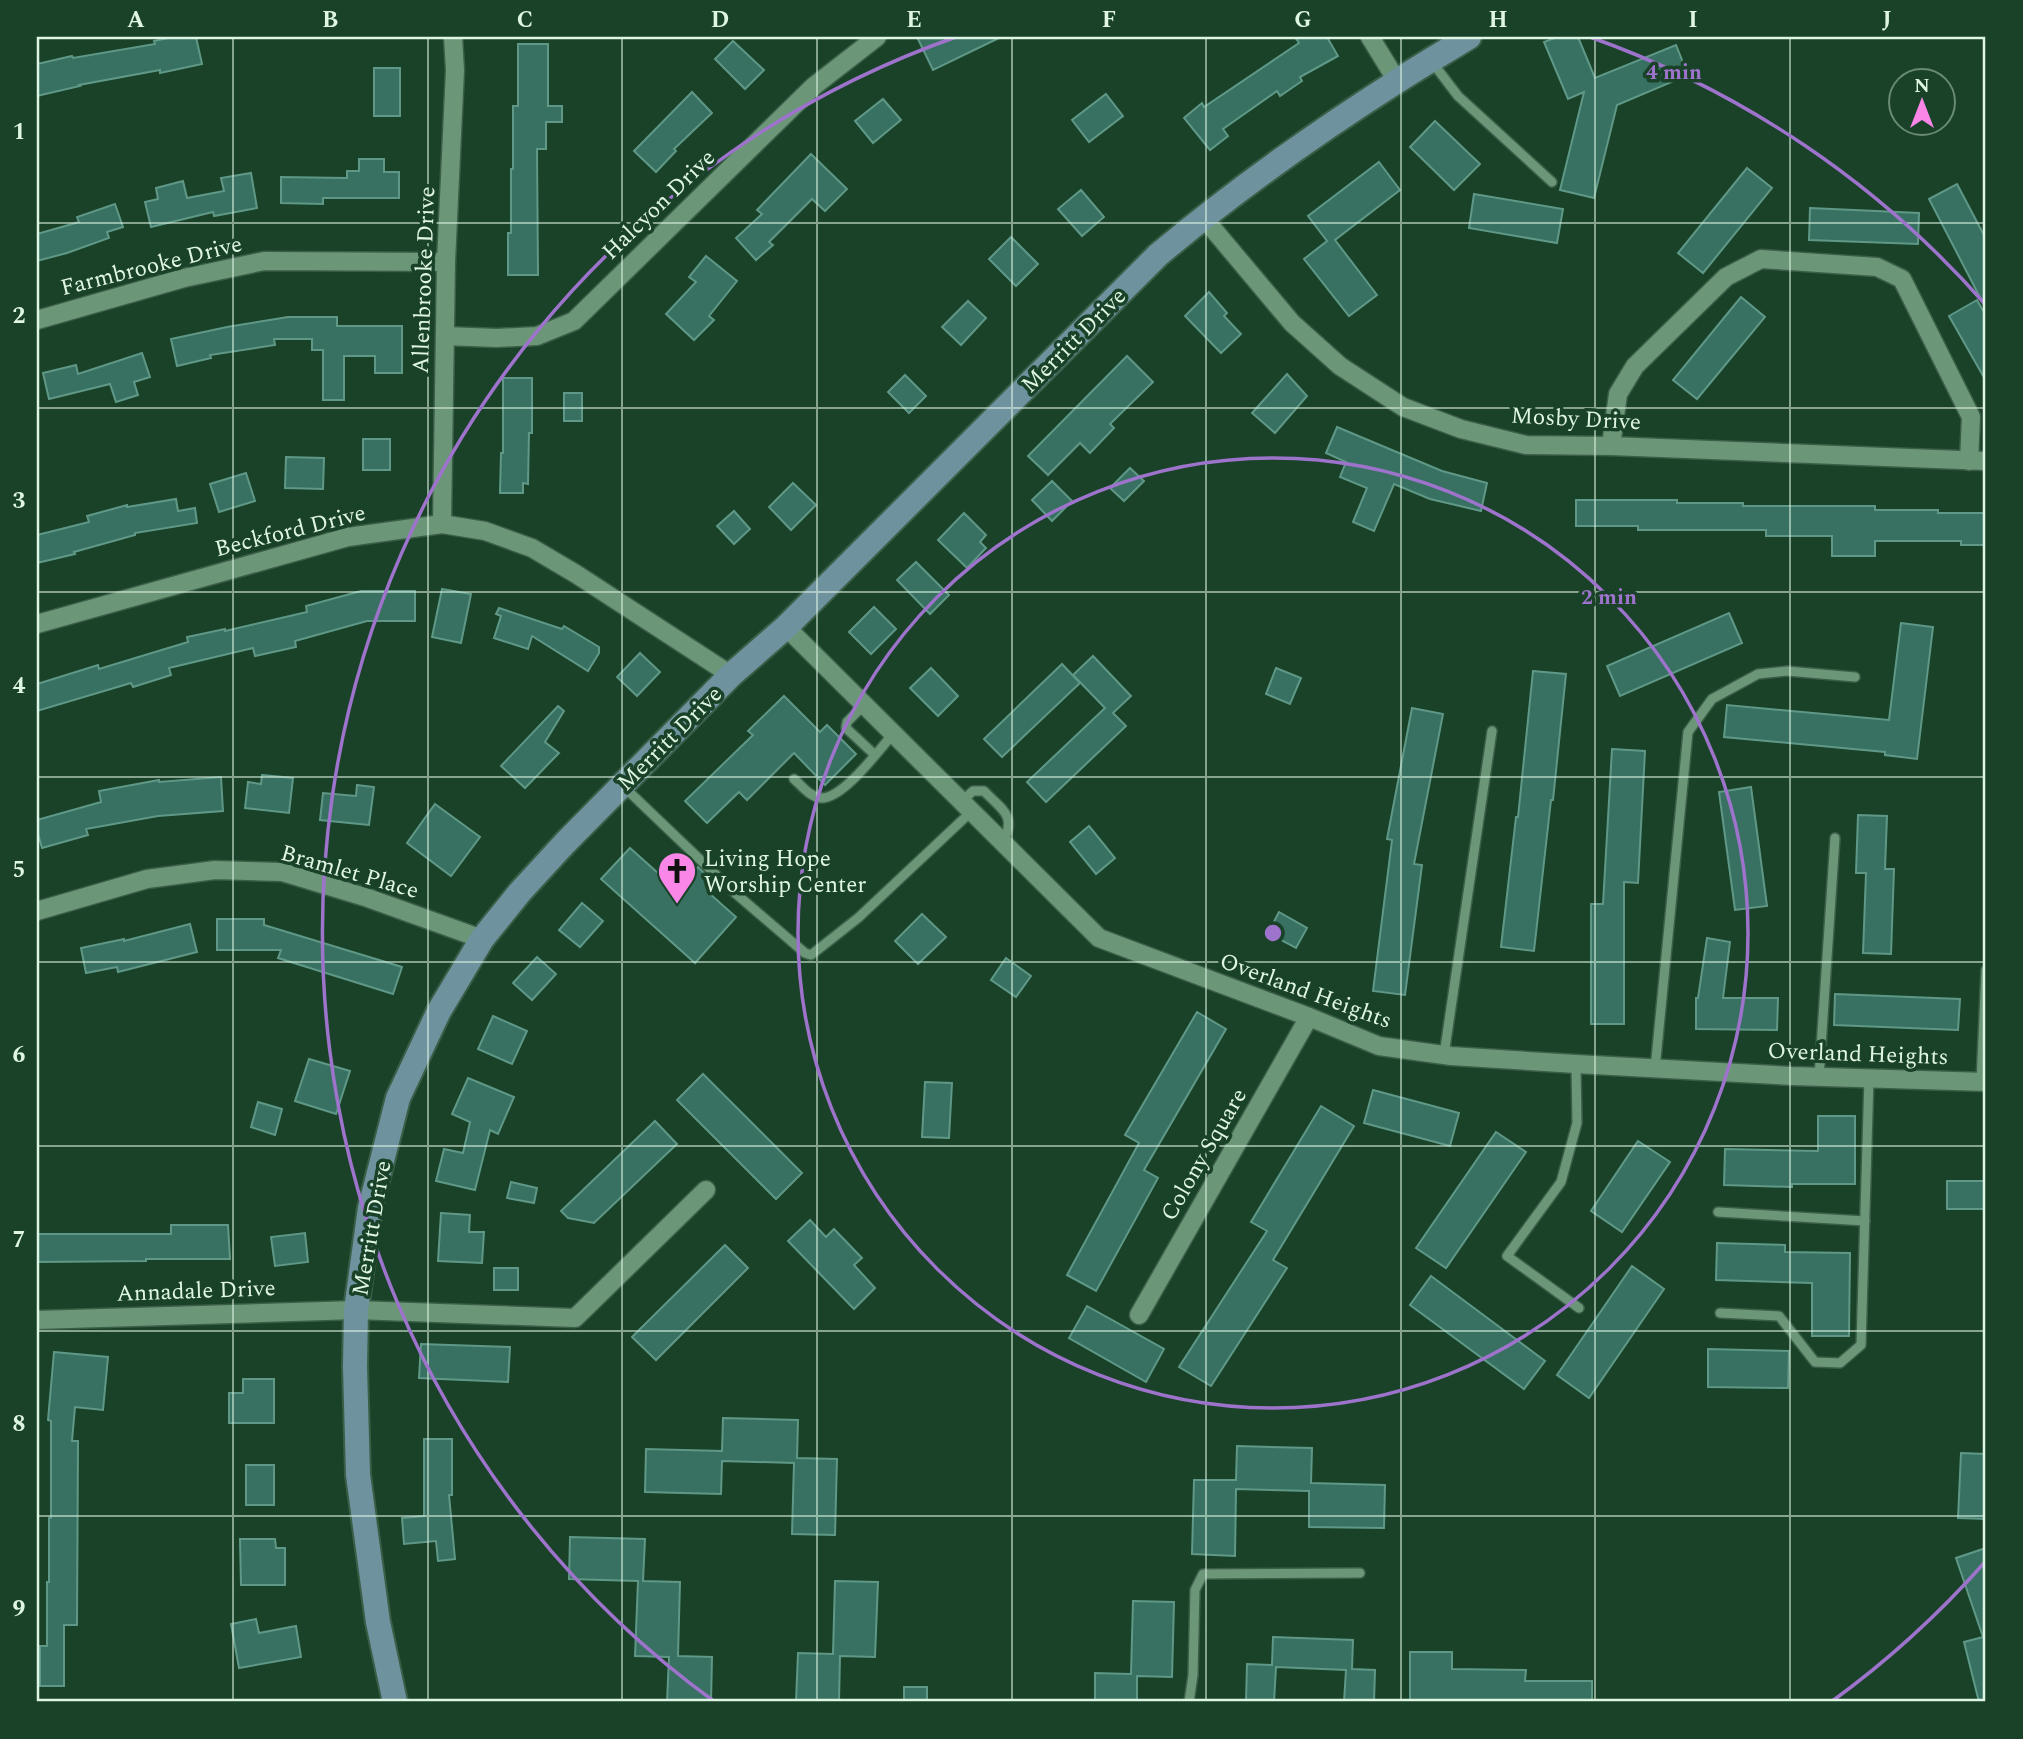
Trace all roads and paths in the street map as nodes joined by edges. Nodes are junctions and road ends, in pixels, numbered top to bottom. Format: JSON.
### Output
{"nodes":[{"id":1,"x":453,"y":37,"type":"edge"},
{"id":2,"x":877,"y":37,"type":"edge"},
{"id":3,"x":1370,"y":37,"type":"edge"},
{"id":4,"x":1469,"y":37,"type":"edge"},
{"id":5,"x":1431,"y":61,"type":"junction"},
{"id":6,"x":1397,"y":80,"type":"junction"},
{"id":7,"x":1552,"y":182,"type":"dead end"},
{"id":8,"x":1203,"y":217,"type":"junction"},
{"id":9,"x":446,"y":262,"type":"junction"},
{"id":10,"x":37,"y":320,"type":"edge"},
{"id":11,"x":445,"y":336,"type":"junction"},
{"id":12,"x":1611,"y":446,"type":"junction"},
{"id":13,"x":1978,"y":461,"type":"edge"},
{"id":14,"x":442,"y":524,"type":"junction"},
{"id":15,"x":37,"y":624,"type":"edge"},
{"id":16,"x":786,"y":626,"type":"junction"},
{"id":17,"x":731,"y":675,"type":"junction"},
{"id":18,"x":1854,"y":677,"type":"dead end"},
{"id":19,"x":864,"y":705,"type":"junction"},
{"id":20,"x":1492,"y":731,"type":"dead end"},
{"id":21,"x":893,"y":734,"type":"junction"},
{"id":22,"x":874,"y":755,"type":"junction"},
{"id":23,"x":794,"y":779,"type":"dead end"},
{"id":24,"x":622,"y":785,"type":"junction"},
{"id":25,"x":967,"y":806,"type":"junction"},
{"id":26,"x":1835,"y":838,"type":"dead end"},
{"id":27,"x":37,"y":911,"type":"edge"},
{"id":28,"x":482,"y":939,"type":"junction"},
{"id":29,"x":1986,"y":970,"type":"edge"},
{"id":30,"x":1309,"y":1017,"type":"junction"},
{"id":31,"x":1444,"y":1055,"type":"junction"},
{"id":32,"x":1576,"y":1064,"type":"junction"},
{"id":33,"x":1655,"y":1069,"type":"junction"},
{"id":34,"x":1819,"y":1077,"type":"junction"},
{"id":35,"x":1870,"y":1078,"type":"junction"},
{"id":36,"x":1984,"y":1082,"type":"edge"},
{"id":37,"x":706,"y":1190,"type":"dead end"},
{"id":38,"x":1718,"y":1212,"type":"dead end"},
{"id":39,"x":1865,"y":1221,"type":"junction"},
{"id":40,"x":1579,"y":1308,"type":"dead end"},
{"id":41,"x":356,"y":1310,"type":"junction"},
{"id":42,"x":1720,"y":1313,"type":"dead end"},
{"id":43,"x":1139,"y":1315,"type":"dead end"},
{"id":44,"x":37,"y":1320,"type":"edge"},
{"id":45,"x":1360,"y":1573,"type":"dead end"},
{"id":46,"x":395,"y":1702,"type":"edge"},
{"id":47,"x":1189,"y":1702,"type":"edge"}],
"edges":[{"from":1,"to":9,"type":"street","name":"Allenbrooke Drive"},
{"from":2,"to":11,"type":"street","name":"Halcyon Drive"},
{"from":3,"to":6,"type":"street"},
{"from":4,"to":5,"type":"main road","name":"Merritt Drive"},
{"from":5,"to":6,"type":"main road","name":"Merritt Drive"},
{"from":5,"to":7,"type":"lane"},
{"from":6,"to":8,"type":"main road","name":"Merritt Drive"},
{"from":8,"to":12,"type":"street","name":"Mosby Drive"},
{"from":8,"to":16,"type":"main road","name":"Merritt Drive"},
{"from":9,"to":10,"type":"street","name":"Farmbrooke Drive"},
{"from":9,"to":11,"type":"street","name":"Allenbrooke Drive"},
{"from":11,"to":14,"type":"street","name":"Allenbrooke Drive"},
{"from":12,"to":13,"type":"street","name":"Mosby Drive"},
{"from":12,"to":13,"type":"street"},
{"from":14,"to":15,"type":"street","name":"Beckford Drive"},
{"from":14,"to":17,"type":"street","name":"Beckford Drive"},
{"from":16,"to":17,"type":"main road","name":"Merritt Drive"},
{"from":16,"to":19,"type":"street","name":"Overland Heights"},
{"from":17,"to":24,"type":"main road","name":"Merritt Drive"},
{"from":18,"to":33,"type":"lane"},
{"from":19,"to":21,"type":"street","name":"Overland Heights"},
{"from":19,"to":22,"type":"lane"},
{"from":20,"to":31,"type":"lane"},
{"from":21,"to":22,"type":"lane"},
{"from":21,"to":25,"type":"street","name":"Overland Heights"},
{"from":22,"to":23,"type":"lane"},
{"from":24,"to":25,"type":"lane"},
{"from":24,"to":28,"type":"main road","name":"Merritt Drive"},
{"from":25,"to":30,"type":"street","name":"Overland Heights"},
{"from":26,"to":34,"type":"lane"},
{"from":27,"to":28,"type":"street","name":"Bramlet Place"},
{"from":28,"to":41,"type":"main road","name":"Merritt Drive"},
{"from":29,"to":36,"type":"lane"},
{"from":30,"to":31,"type":"street","name":"Overland Heights"},
{"from":30,"to":43,"type":"street","name":"Colony Square"},
{"from":31,"to":32,"type":"street","name":"Overland Heights"},
{"from":32,"to":33,"type":"street","name":"Overland Heights"},
{"from":32,"to":40,"type":"lane"},
{"from":33,"to":34,"type":"street","name":"Overland Heights"},
{"from":34,"to":35,"type":"street","name":"Overland Heights"},
{"from":35,"to":36,"type":"street","name":"Overland Heights"},
{"from":35,"to":39,"type":"lane"},
{"from":37,"to":41,"type":"street","name":"Annadale Drive"},
{"from":38,"to":39,"type":"lane"},
{"from":39,"to":42,"type":"lane"},
{"from":41,"to":44,"type":"street","name":"Annadale Drive"},
{"from":41,"to":46,"type":"main road","name":"Merritt Drive"},
{"from":45,"to":47,"type":"lane"}]}
